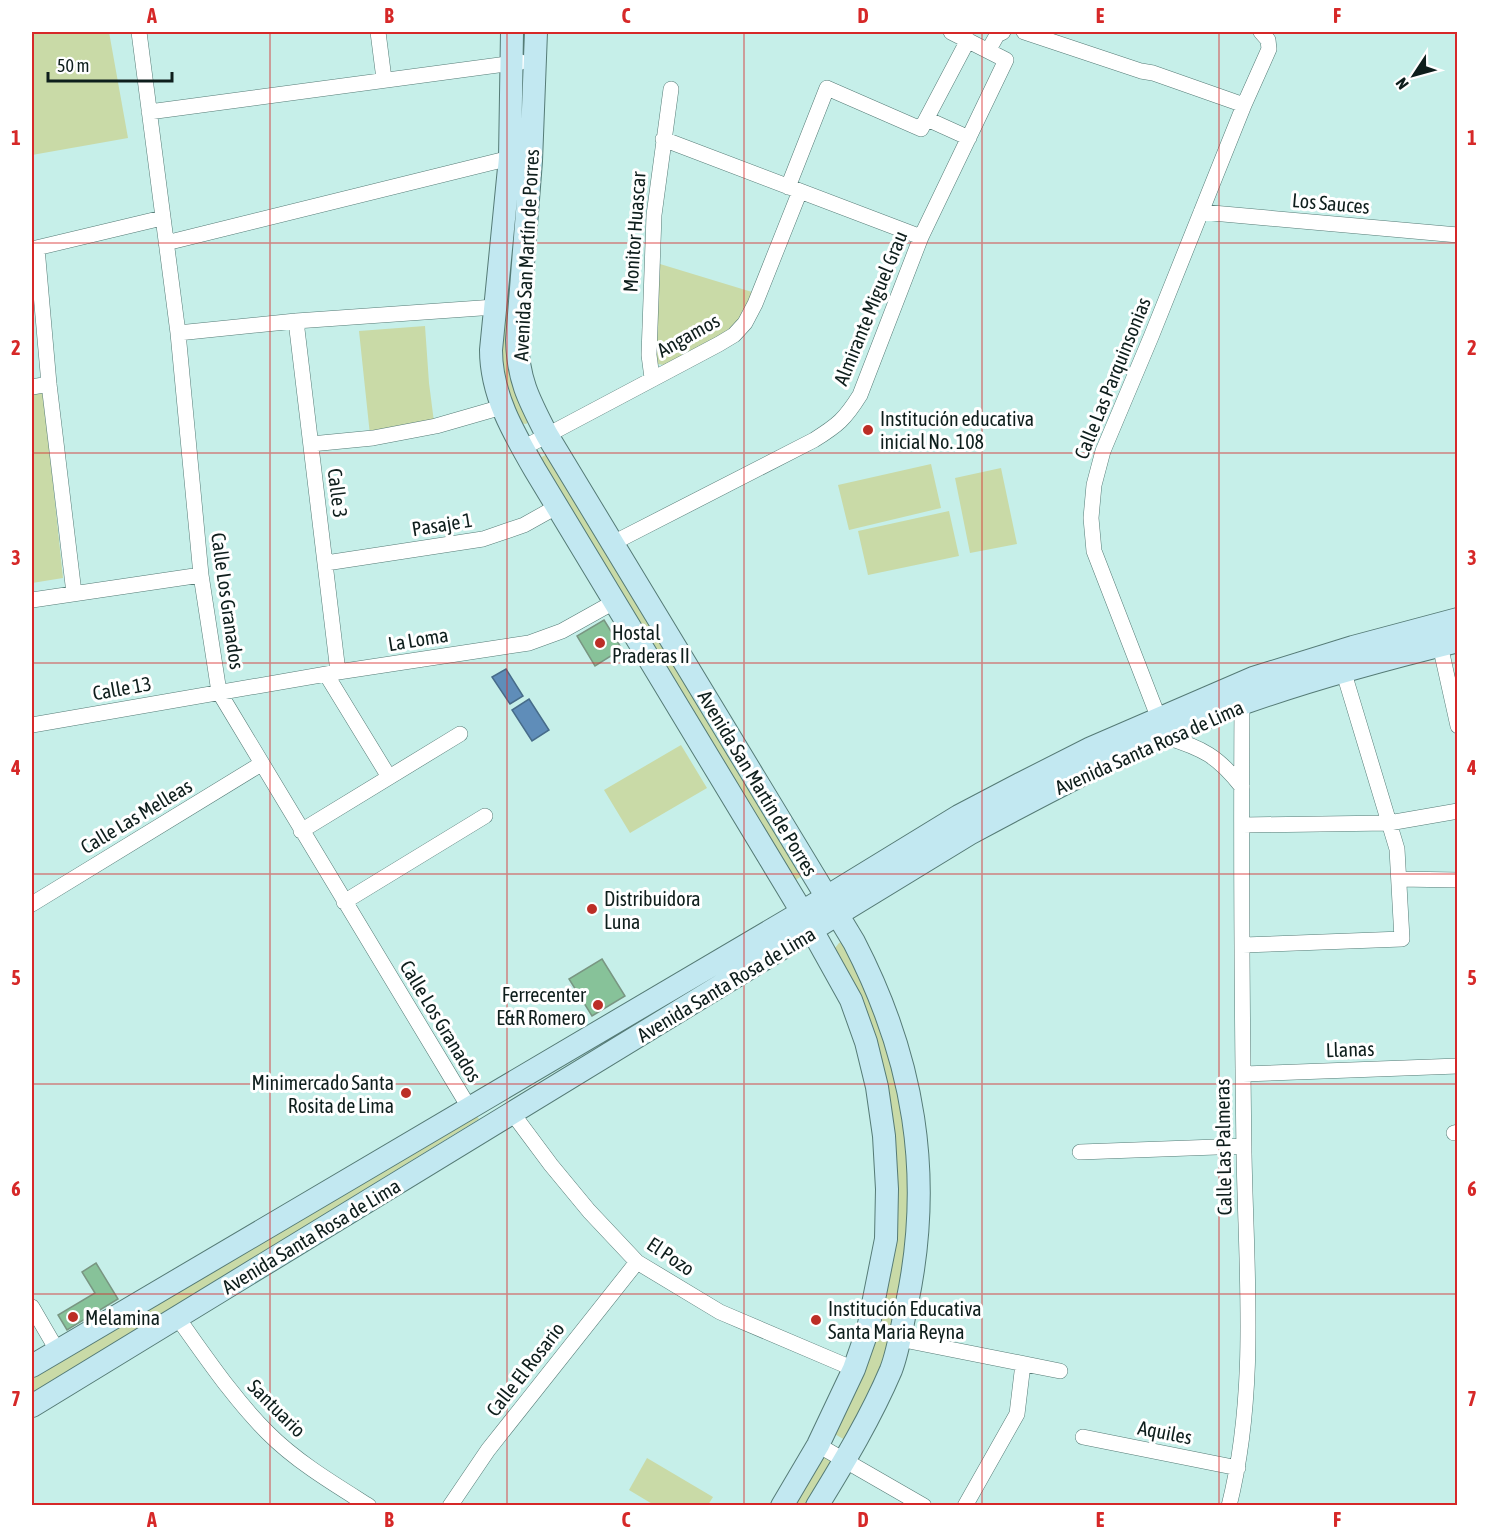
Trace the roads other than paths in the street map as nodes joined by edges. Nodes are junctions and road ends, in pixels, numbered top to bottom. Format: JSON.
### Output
{"nodes":[{"id":1,"x":139,"y":32,"type":"edge"},
{"id":2,"x":378,"y":32,"type":"edge"},
{"id":3,"x":513,"y":32,"type":"edge"},
{"id":4,"x":536,"y":32,"type":"edge"},
{"id":5,"x":951,"y":32,"type":"edge"},
{"id":6,"x":1003,"y":32,"type":"edge"},
{"id":7,"x":1024,"y":32,"type":"edge"},
{"id":8,"x":1265,"y":36,"type":"edge"},
{"id":9,"x":968,"y":40,"type":"junction"},
{"id":10,"x":988,"y":51,"type":"junction"},
{"id":11,"x":524,"y":61,"type":"junction"},
{"id":12,"x":384,"y":79,"type":"junction"},
{"id":13,"x":671,"y":88,"type":"dead end"},
{"id":14,"x":1244,"y":105,"type":"junction"},
{"id":15,"x":149,"y":112,"type":"junction"},
{"id":16,"x":924,"y":124,"type":"junction"},
{"id":17,"x":969,"y":138,"type":"junction"},
{"id":18,"x":663,"y":139,"type":"junction"},
{"id":19,"x":510,"y":158,"type":"junction"},
{"id":20,"x":794,"y":189,"type":"junction"},
{"id":21,"x":1201,"y":212,"type":"junction"},
{"id":22,"x":162,"y":218,"type":"junction"},
{"id":23,"x":1458,"y":235,"type":"edge"},
{"id":24,"x":921,"y":237,"type":"junction"},
{"id":25,"x":166,"y":243,"type":"junction"},
{"id":26,"x":34,"y":248,"type":"edge"},
{"id":27,"x":495,"y":307,"type":"junction"},
{"id":28,"x":296,"y":321,"type":"junction"},
{"id":29,"x":178,"y":333,"type":"junction"},
{"id":30,"x":652,"y":378,"type":"junction"},
{"id":31,"x":49,"y":384,"type":"junction"},
{"id":32,"x":32,"y":387,"type":"edge"},
{"id":33,"x":502,"y":407,"type":"junction"},
{"id":34,"x":547,"y":435,"type":"junction"},
{"id":35,"x":311,"y":444,"type":"junction"},
{"id":36,"x":523,"y":448,"type":"junction"},
{"id":37,"x":558,"y":506,"type":"junction"},
{"id":38,"x":613,"y":543,"type":"junction"},
{"id":39,"x":326,"y":563,"type":"junction"},
{"id":40,"x":201,"y":575,"type":"junction"},
{"id":41,"x":74,"y":593,"type":"junction"},
{"id":42,"x":32,"y":600,"type":"edge"},
{"id":43,"x":614,"y":602,"type":"junction"},
{"id":44,"x":1458,"y":619,"type":"edge"},
{"id":45,"x":1449,"y":643,"type":"edge"},
{"id":46,"x":1343,"y":670,"type":"junction"},
{"id":47,"x":332,"y":673,"type":"junction"},
{"id":48,"x":219,"y":692,"type":"junction"},
{"id":49,"x":1242,"y":704,"type":"junction"},
{"id":50,"x":32,"y":725,"type":"edge"},
{"id":51,"x":1458,"y":726,"type":"edge"},
{"id":52,"x":1161,"y":728,"type":"junction"},
{"id":53,"x":460,"y":734,"type":"dead end"},
{"id":54,"x":261,"y":764,"type":"junction"},
{"id":55,"x":389,"y":777,"type":"junction"},
{"id":56,"x":1242,"y":787,"type":"junction"},
{"id":57,"x":1458,"y":811,"type":"edge"},
{"id":58,"x":485,"y":816,"type":"dead end"},
{"id":59,"x":1389,"y":823,"type":"junction"},
{"id":60,"x":1243,"y":825,"type":"junction"},
{"id":61,"x":301,"y":831,"type":"junction"},
{"id":62,"x":1399,"y":879,"type":"junction"},
{"id":63,"x":1458,"y":880,"type":"edge"},
{"id":64,"x":344,"y":902,"type":"junction"},
{"id":65,"x":32,"y":904,"type":"edge"},
{"id":66,"x":832,"y":906,"type":"junction"},
{"id":67,"x":808,"y":922,"type":"junction"},
{"id":68,"x":1243,"y":945,"type":"junction"},
{"id":69,"x":1458,"y":1066,"type":"edge"},
{"id":70,"x":1243,"y":1074,"type":"junction"},
{"id":71,"x":470,"y":1109,"type":"junction"},
{"id":72,"x":513,"y":1114,"type":"junction"},
{"id":73,"x":1244,"y":1146,"type":"junction"},
{"id":74,"x":917,"y":1149,"type":"junction"},
{"id":75,"x":885,"y":1151,"type":"junction"},
{"id":76,"x":1080,"y":1152,"type":"dead end"},
{"id":77,"x":886,"y":1239,"type":"junction"},
{"id":78,"x":918,"y":1239,"type":"junction"},
{"id":79,"x":637,"y":1262,"type":"junction"},
{"id":80,"x":32,"y":1307,"type":"edge"},
{"id":81,"x":177,"y":1317,"type":"junction"},
{"id":82,"x":899,"y":1339,"type":"junction"},
{"id":83,"x":57,"y":1350,"type":"junction"},
{"id":84,"x":1023,"y":1364,"type":"junction"},
{"id":85,"x":32,"y":1366,"type":"edge"},
{"id":86,"x":854,"y":1369,"type":"junction"},
{"id":87,"x":1060,"y":1371,"type":"dead end"},
{"id":88,"x":32,"y":1406,"type":"edge"},
{"id":89,"x":1083,"y":1437,"type":"dead end"},
{"id":90,"x":818,"y":1446,"type":"junction"},
{"id":91,"x":844,"y":1461,"type":"junction"},
{"id":92,"x":1238,"y":1468,"type":"junction"},
{"id":93,"x":369,"y":1506,"type":"edge"},
{"id":94,"x":450,"y":1506,"type":"edge"},
{"id":95,"x":782,"y":1506,"type":"edge"},
{"id":96,"x":817,"y":1506,"type":"edge"},
{"id":97,"x":924,"y":1506,"type":"edge"},
{"id":98,"x":965,"y":1506,"type":"edge"},
{"id":99,"x":1229,"y":1506,"type":"edge"}],
"edges":[{"from":1,"to":15,"type":"street","name":"Calle Los Granados"},
{"from":2,"to":12,"type":"street"},
{"from":3,"to":11,"type":"main road","name":"Avenida San Martín de Porres"},
{"from":4,"to":11,"type":"main road","name":"Avenida San Martín de Porres"},
{"from":5,"to":9,"type":"street"},
{"from":6,"to":10,"type":"street"},
{"from":7,"to":14,"type":"street"},
{"from":8,"to":14,"type":"street","name":"Calle Las Parquinsonias"},
{"from":9,"to":10,"type":"street"},
{"from":9,"to":16,"type":"street"},
{"from":10,"to":17,"type":"street","name":"Almirante Miguel Grau"},
{"from":11,"to":12,"type":"street"},
{"from":11,"to":19,"type":"main road","name":"Avenida San Martín de Porres"},
{"from":11,"to":34,"type":"main road","name":"Avenida San Martín de Porres"},
{"from":12,"to":15,"type":"street"},
{"from":13,"to":18,"type":"street","name":"Monitor Huascar"},
{"from":14,"to":21,"type":"street","name":"Calle Las Parquinsonias"},
{"from":15,"to":22,"type":"street","name":"Calle Los Granados"},
{"from":16,"to":17,"type":"street"},
{"from":16,"to":20,"type":"street","name":"Angamos"},
{"from":17,"to":24,"type":"street","name":"Almirante Miguel Grau"},
{"from":18,"to":20,"type":"street"},
{"from":18,"to":30,"type":"street","name":"Monitor Huascar"},
{"from":19,"to":25,"type":"street"},
{"from":19,"to":27,"type":"main road","name":"Avenida San Martín de Porres"},
{"from":20,"to":24,"type":"street"},
{"from":20,"to":30,"type":"street","name":"Angamos"},
{"from":21,"to":23,"type":"street","name":"Los Sauces"},
{"from":21,"to":52,"type":"street","name":"Calle Las Parquinsonias"},
{"from":22,"to":25,"type":"street","name":"Calle Los Granados"},
{"from":22,"to":26,"type":"street"},
{"from":24,"to":38,"type":"street","name":"Almirante Miguel Grau"},
{"from":25,"to":29,"type":"street","name":"Calle Los Granados"},
{"from":26,"to":31,"type":"street"},
{"from":27,"to":28,"type":"street"},
{"from":27,"to":33,"type":"main road","name":"Avenida San Martín de Porres"},
{"from":28,"to":29,"type":"street"},
{"from":28,"to":35,"type":"street","name":"Calle 3"},
{"from":29,"to":40,"type":"street","name":"Calle Los Granados"},
{"from":30,"to":34,"type":"street","name":"Angamos"},
{"from":31,"to":32,"type":"street"},
{"from":31,"to":41,"type":"street"},
{"from":33,"to":35,"type":"street"},
{"from":33,"to":36,"type":"main road","name":"Avenida San Martín de Porres"},
{"from":34,"to":36,"type":"street","name":"Angamos"},
{"from":34,"to":38,"type":"main road","name":"Avenida San Martín de Porres"},
{"from":35,"to":39,"type":"street","name":"Calle 3"},
{"from":36,"to":37,"type":"main road","name":"Avenida San Martín de Porres"},
{"from":37,"to":39,"type":"street","name":"Pasaje 1"},
{"from":37,"to":43,"type":"main road","name":"Avenida San Martín de Porres"},
{"from":38,"to":66,"type":"main road","name":"Avenida San Martín de Porres"},
{"from":39,"to":47,"type":"street","name":"Calle 3"},
{"from":40,"to":41,"type":"street"},
{"from":40,"to":48,"type":"street","name":"Calle Los Granados"},
{"from":41,"to":42,"type":"street"},
{"from":43,"to":47,"type":"street","name":"La Loma"},
{"from":43,"to":67,"type":"main road","name":"Avenida San Martín de Porres"},
{"from":44,"to":52,"type":"main road","name":"Avenida Santa Rosa de Lima"},
{"from":45,"to":46,"type":"main road","name":"Avenida Santa Rosa de Lima"},
{"from":45,"to":51,"type":"street"},
{"from":46,"to":49,"type":"main road","name":"Avenida Santa Rosa de Lima"},
{"from":46,"to":59,"type":"street"},
{"from":47,"to":48,"type":"street","name":"La Loma"},
{"from":47,"to":55,"type":"street"},
{"from":48,"to":50,"type":"street","name":"Calle 13"},
{"from":48,"to":54,"type":"street","name":"Calle Los Granados"},
{"from":49,"to":52,"type":"main road","name":"Avenida Santa Rosa de Lima"},
{"from":49,"to":56,"type":"street","name":"Calle Las Palmeras"},
{"from":52,"to":56,"type":"street"},
{"from":52,"to":66,"type":"main road","name":"Avenida Santa Rosa de Lima"},
{"from":53,"to":55,"type":"street"},
{"from":54,"to":61,"type":"street","name":"Calle Los Granados"},
{"from":54,"to":65,"type":"street","name":"Calle Las Melleas"},
{"from":55,"to":61,"type":"street"},
{"from":56,"to":60,"type":"street","name":"Calle Las Palmeras"},
{"from":57,"to":59,"type":"street"},
{"from":58,"to":64,"type":"street"},
{"from":59,"to":60,"type":"street"},
{"from":59,"to":62,"type":"street"},
{"from":60,"to":68,"type":"street","name":"Calle Las Palmeras"},
{"from":61,"to":64,"type":"street","name":"Calle Los Granados"},
{"from":62,"to":63,"type":"street"},
{"from":62,"to":68,"type":"street"},
{"from":64,"to":71,"type":"street","name":"Calle Los Granados"},
{"from":66,"to":67,"type":"main road","name":"Avenida Santa Rosa de Lima"},
{"from":66,"to":74,"type":"main road","name":"Avenida San Martín de Porres"},
{"from":67,"to":71,"type":"main road","name":"Avenida Santa Rosa de Lima"},
{"from":67,"to":72,"type":"main road","name":"Avenida Santa Rosa de Lima"},
{"from":67,"to":75,"type":"main road","name":"Avenida San Martín de Porres"},
{"from":68,"to":70,"type":"street","name":"Calle Las Palmeras"},
{"from":69,"to":70,"type":"street","name":"Llanas"},
{"from":70,"to":73,"type":"street","name":"Calle Las Palmeras"},
{"from":71,"to":83,"type":"main road","name":"Avenida Santa Rosa de Lima"},
{"from":72,"to":79,"type":"street","name":"El Pozo"},
{"from":72,"to":81,"type":"main road","name":"Avenida Santa Rosa de Lima"},
{"from":73,"to":76,"type":"street"},
{"from":73,"to":92,"type":"street","name":"Calle Las Palmeras"},
{"from":74,"to":75,"type":"main road"},
{"from":74,"to":78,"type":"main road","name":"Avenida San Martín de Porres"},
{"from":75,"to":77,"type":"main road","name":"Avenida San Martín de Porres"},
{"from":77,"to":78,"type":"main road"},
{"from":77,"to":86,"type":"main road","name":"Avenida San Martín de Porres"},
{"from":78,"to":82,"type":"main road","name":"Avenida San Martín de Porres"},
{"from":79,"to":86,"type":"street","name":"El Pozo"},
{"from":79,"to":94,"type":"street","name":"Calle El Rosario"},
{"from":80,"to":83,"type":"street"},
{"from":81,"to":88,"type":"main road","name":"Avenida Santa Rosa de Lima"},
{"from":81,"to":93,"type":"street","name":"Santuario"},
{"from":82,"to":84,"type":"street"},
{"from":82,"to":91,"type":"main road","name":"Avenida San Martín de Porres"},
{"from":83,"to":85,"type":"main road","name":"Avenida Santa Rosa de Lima"},
{"from":84,"to":87,"type":"street"},
{"from":84,"to":98,"type":"street"},
{"from":86,"to":90,"type":"main road","name":"Avenida San Martín de Porres"},
{"from":89,"to":92,"type":"street","name":"Aquiles"},
{"from":90,"to":91,"type":"street"},
{"from":90,"to":95,"type":"main road","name":"Avenida San Martín de Porres"},
{"from":91,"to":96,"type":"main road","name":"Avenida San Martín de Porres"},
{"from":91,"to":97,"type":"street"},
{"from":92,"to":99,"type":"street","name":"Calle Las Palmeras"}]}
